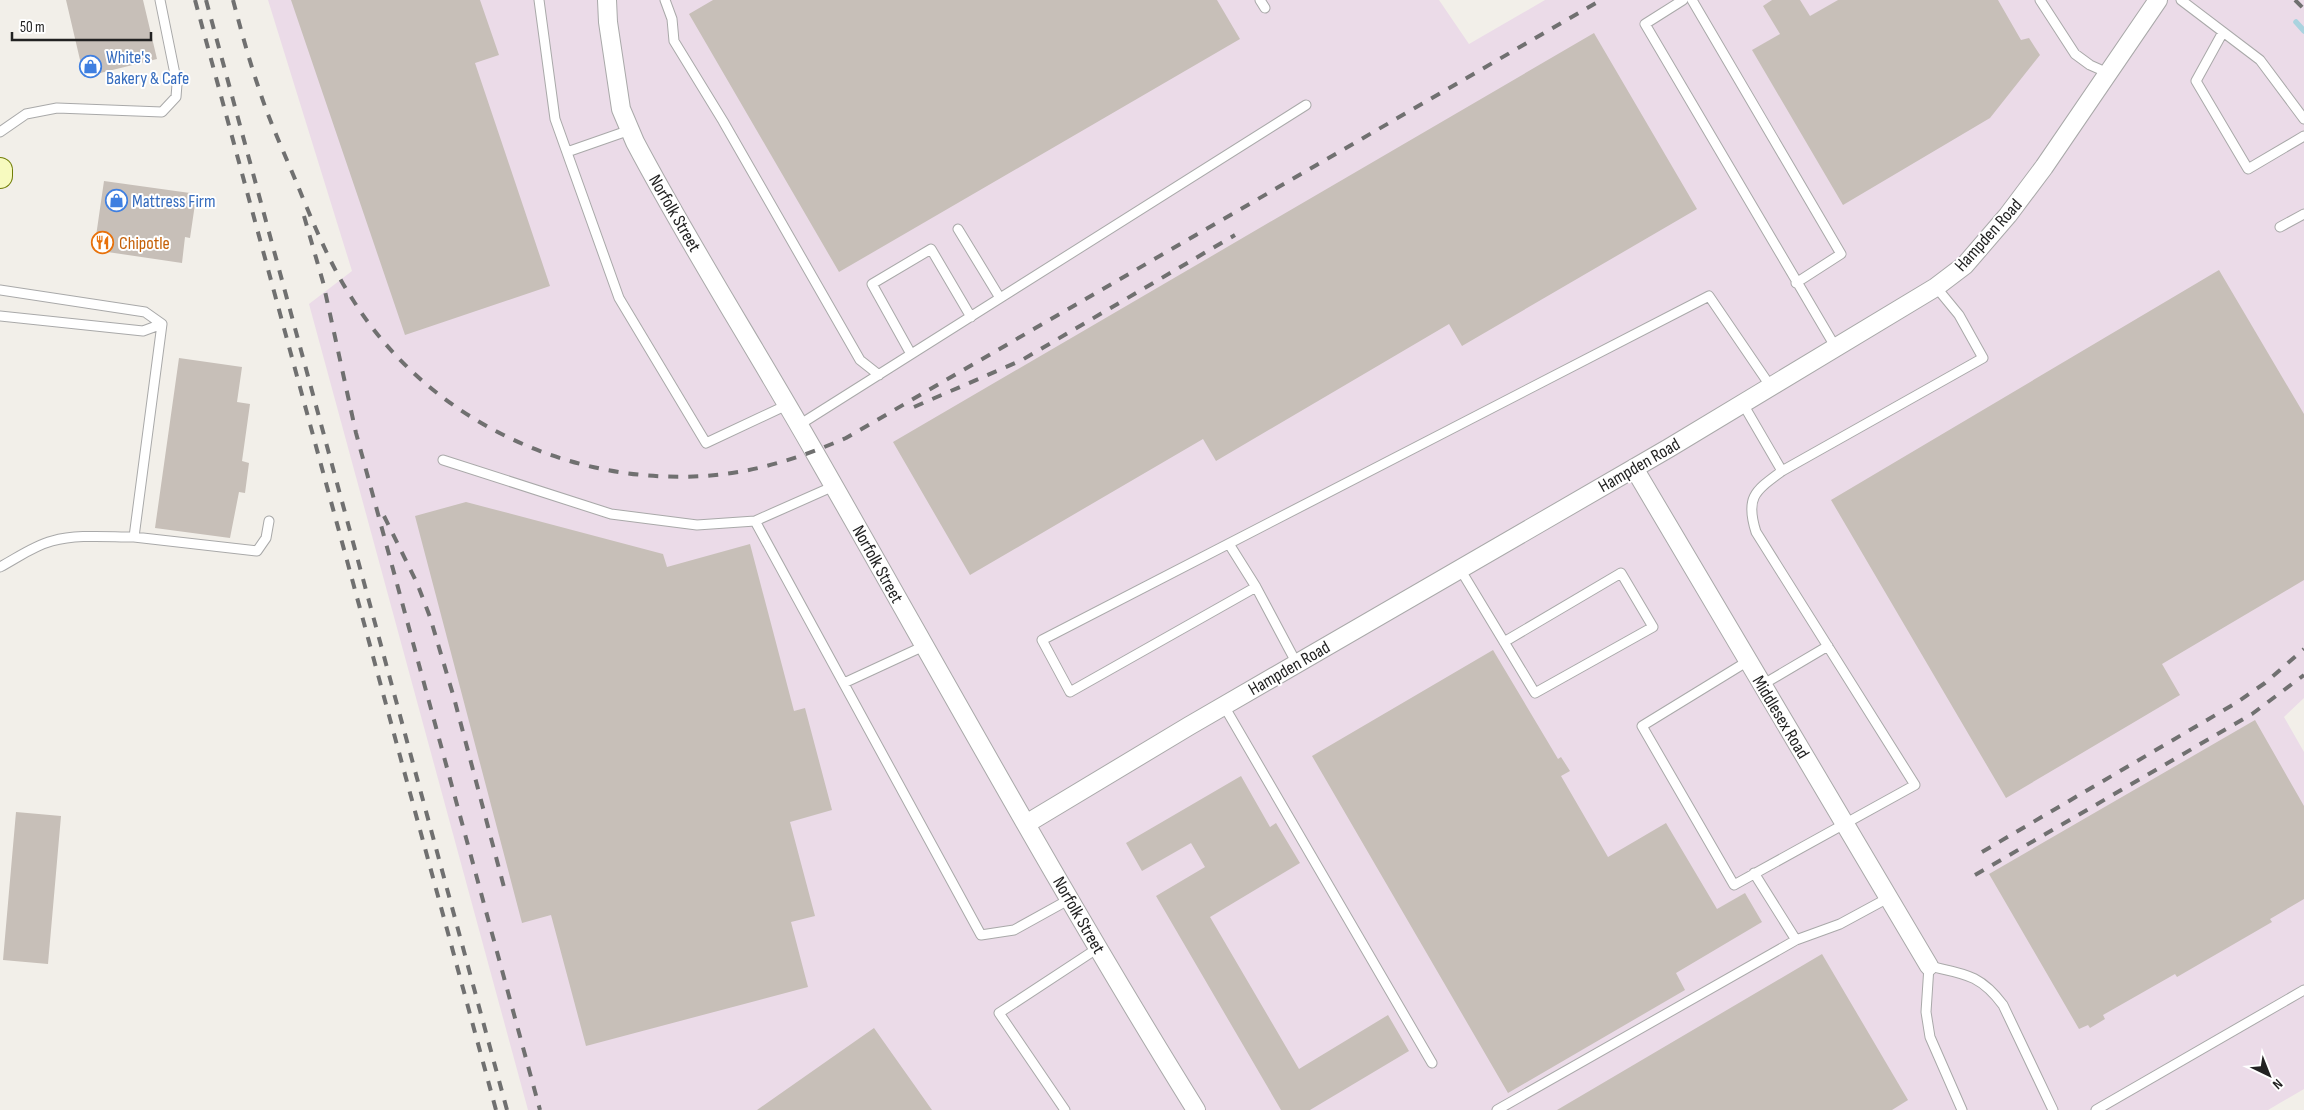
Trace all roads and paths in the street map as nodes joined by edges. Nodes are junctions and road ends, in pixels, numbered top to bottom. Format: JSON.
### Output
{"nodes":[{"id":1,"x":160,"y":0,"type":"edge"},
{"id":2,"x":539,"y":0,"type":"edge"},
{"id":3,"x":608,"y":0,"type":"edge"},
{"id":4,"x":665,"y":0,"type":"edge"},
{"id":5,"x":1683,"y":0,"type":"edge"},
{"id":6,"x":1692,"y":0,"type":"edge"},
{"id":7,"x":2040,"y":0,"type":"edge"},
{"id":8,"x":2158,"y":0,"type":"edge"},
{"id":9,"x":2181,"y":0,"type":"edge"},
{"id":10,"x":2223,"y":32,"type":"junction"},
{"id":11,"x":2108,"y":72,"type":"junction"},
{"id":12,"x":1306,"y":105,"type":"dead end"},
{"id":13,"x":2304,"y":119,"type":"edge"},
{"id":14,"x":630,"y":130,"type":"junction"},
{"id":15,"x":0,"y":132,"type":"edge"},
{"id":16,"x":2304,"y":136,"type":"edge"},
{"id":17,"x":567,"y":152,"type":"junction"},
{"id":18,"x":0,"y":170,"type":"edge"},
{"id":19,"x":0,"y":176,"type":"edge"},
{"id":20,"x":2304,"y":214,"type":"edge"},
{"id":21,"x":2280,"y":228,"type":"dead end"},
{"id":22,"x":958,"y":229,"type":"dead end"},
{"id":23,"x":1796,"y":283,"type":"junction"},
{"id":24,"x":1936,"y":287,"type":"junction"},
{"id":25,"x":0,"y":290,"type":"edge"},
{"id":26,"x":1000,"y":298,"type":"junction"},
{"id":27,"x":0,"y":316,"type":"edge"},
{"id":28,"x":971,"y":317,"type":"junction"},
{"id":29,"x":162,"y":324,"type":"junction"},
{"id":30,"x":1836,"y":348,"type":"junction"},
{"id":31,"x":911,"y":354,"type":"junction"},
{"id":32,"x":880,"y":375,"type":"junction"},
{"id":33,"x":1771,"y":387,"type":"junction"},
{"id":34,"x":1743,"y":404,"type":"junction"},
{"id":35,"x":787,"y":405,"type":"junction"},
{"id":36,"x":799,"y":425,"type":"junction"},
{"id":37,"x":443,"y":460,"type":"dead end"},
{"id":38,"x":1634,"y":468,"type":"junction"},
{"id":39,"x":1782,"y":471,"type":"junction"},
{"id":40,"x":834,"y":486,"type":"junction"},
{"id":41,"x":268,"y":521,"type":"dead end"},
{"id":42,"x":755,"y":521,"type":"junction"},
{"id":43,"x":134,"y":537,"type":"junction"},
{"id":44,"x":1229,"y":544,"type":"junction"},
{"id":45,"x":0,"y":567,"type":"edge"},
{"id":46,"x":1460,"y":570,"type":"junction"},
{"id":47,"x":1256,"y":587,"type":"junction"},
{"id":48,"x":1504,"y":642,"type":"junction"},
{"id":49,"x":924,"y":646,"type":"junction"},
{"id":50,"x":1828,"y":646,"type":"junction"},
{"id":51,"x":1748,"y":661,"type":"junction"},
{"id":52,"x":1297,"y":664,"type":"junction"},
{"id":53,"x":844,"y":683,"type":"junction"},
{"id":54,"x":1762,"y":685,"type":"junction"},
{"id":55,"x":1224,"y":706,"type":"junction"},
{"id":56,"x":1026,"y":824,"type":"junction"},
{"id":57,"x":1846,"y":825,"type":"junction"},
{"id":58,"x":1754,"y":873,"type":"junction"},
{"id":59,"x":1888,"y":898,"type":"junction"},
{"id":60,"x":1070,"y":899,"type":"junction"},
{"id":61,"x":1796,"y":940,"type":"junction"},
{"id":62,"x":1098,"y":948,"type":"junction"},
{"id":63,"x":1929,"y":966,"type":"junction"},
{"id":64,"x":2304,"y":990,"type":"edge"},
{"id":65,"x":1432,"y":1063,"type":"dead end"},
{"id":66,"x":1065,"y":1110,"type":"edge"},
{"id":67,"x":1196,"y":1110,"type":"edge"},
{"id":68,"x":1497,"y":1110,"type":"edge"},
{"id":69,"x":1962,"y":1110,"type":"edge"},
{"id":70,"x":2053,"y":1110,"type":"edge"},
{"id":71,"x":2096,"y":1110,"type":"edge"}],
"edges":[{"from":1,"to":15,"type":"lane"},
{"from":2,"to":17,"type":"lane"},
{"from":3,"to":14,"type":"street","name":"Norfolk Street"},
{"from":4,"to":32,"type":"lane"},
{"from":5,"to":23,"type":"lane"},
{"from":6,"to":23,"type":"lane"},
{"from":7,"to":11,"type":"lane"},
{"from":8,"to":11,"type":"street","name":"Hampden Road"},
{"from":9,"to":10,"type":"lane"},
{"from":10,"to":13,"type":"lane"},
{"from":10,"to":16,"type":"lane"},
{"from":11,"to":24,"type":"street","name":"Hampden Road"},
{"from":12,"to":26,"type":"lane"},
{"from":14,"to":17,"type":"lane"},
{"from":14,"to":35,"type":"street","name":"Norfolk Street"},
{"from":17,"to":35,"type":"lane"},
{"from":18,"to":19,"type":"street"},
{"from":20,"to":21,"type":"lane"},
{"from":22,"to":26,"type":"lane"},
{"from":23,"to":30,"type":"lane"},
{"from":24,"to":30,"type":"street","name":"Hampden Road"},
{"from":24,"to":39,"type":"lane"},
{"from":25,"to":29,"type":"lane"},
{"from":26,"to":28,"type":"lane"},
{"from":27,"to":29,"type":"lane"},
{"from":28,"to":31,"type":"lane"},
{"from":28,"to":31,"type":"lane"},
{"from":29,"to":43,"type":"lane"},
{"from":30,"to":33,"type":"street","name":"Hampden Road"},
{"from":31,"to":32,"type":"lane"},
{"from":32,"to":36,"type":"lane"},
{"from":33,"to":34,"type":"street","name":"Hampden Road"},
{"from":33,"to":44,"type":"lane"},
{"from":34,"to":38,"type":"street","name":"Hampden Road"},
{"from":34,"to":39,"type":"lane"},
{"from":35,"to":36,"type":"street","name":"Norfolk Street"},
{"from":36,"to":40,"type":"street","name":"Norfolk Street"},
{"from":37,"to":42,"type":"lane"},
{"from":38,"to":46,"type":"street","name":"Hampden Road"},
{"from":38,"to":51,"type":"street","name":"Middlesex Road"},
{"from":39,"to":50,"type":"lane"},
{"from":40,"to":42,"type":"lane"},
{"from":40,"to":49,"type":"street","name":"Norfolk Street"},
{"from":41,"to":43,"type":"lane"},
{"from":42,"to":53,"type":"lane"},
{"from":43,"to":45,"type":"lane"},
{"from":44,"to":47,"type":"lane"},
{"from":44,"to":47,"type":"lane"},
{"from":46,"to":48,"type":"lane"},
{"from":46,"to":52,"type":"street","name":"Hampden Road"},
{"from":47,"to":52,"type":"lane"},
{"from":48,"to":48,"type":"lane"},
{"from":49,"to":53,"type":"lane"},
{"from":49,"to":56,"type":"street","name":"Norfolk Street"},
{"from":50,"to":54,"type":"lane"},
{"from":50,"to":57,"type":"lane"},
{"from":51,"to":54,"type":"street","name":"Middlesex Road"},
{"from":51,"to":58,"type":"lane"},
{"from":52,"to":55,"type":"street","name":"Hampden Road"},
{"from":53,"to":60,"type":"lane"},
{"from":54,"to":57,"type":"street","name":"Middlesex Road"},
{"from":55,"to":56,"type":"street","name":"Hampden Road"},
{"from":55,"to":65,"type":"lane"},
{"from":56,"to":60,"type":"street","name":"Norfolk Street"},
{"from":57,"to":58,"type":"lane"},
{"from":57,"to":59,"type":"street","name":"Middlesex Road"},
{"from":58,"to":61,"type":"lane"},
{"from":59,"to":61,"type":"lane"},
{"from":59,"to":63,"type":"street","name":"Middlesex Road"},
{"from":60,"to":62,"type":"street","name":"Norfolk Street"},
{"from":61,"to":68,"type":"lane"},
{"from":62,"to":66,"type":"lane"},
{"from":62,"to":67,"type":"street","name":"Norfolk Street"},
{"from":63,"to":69,"type":"lane"},
{"from":63,"to":70,"type":"lane"},
{"from":64,"to":71,"type":"lane"}]}
